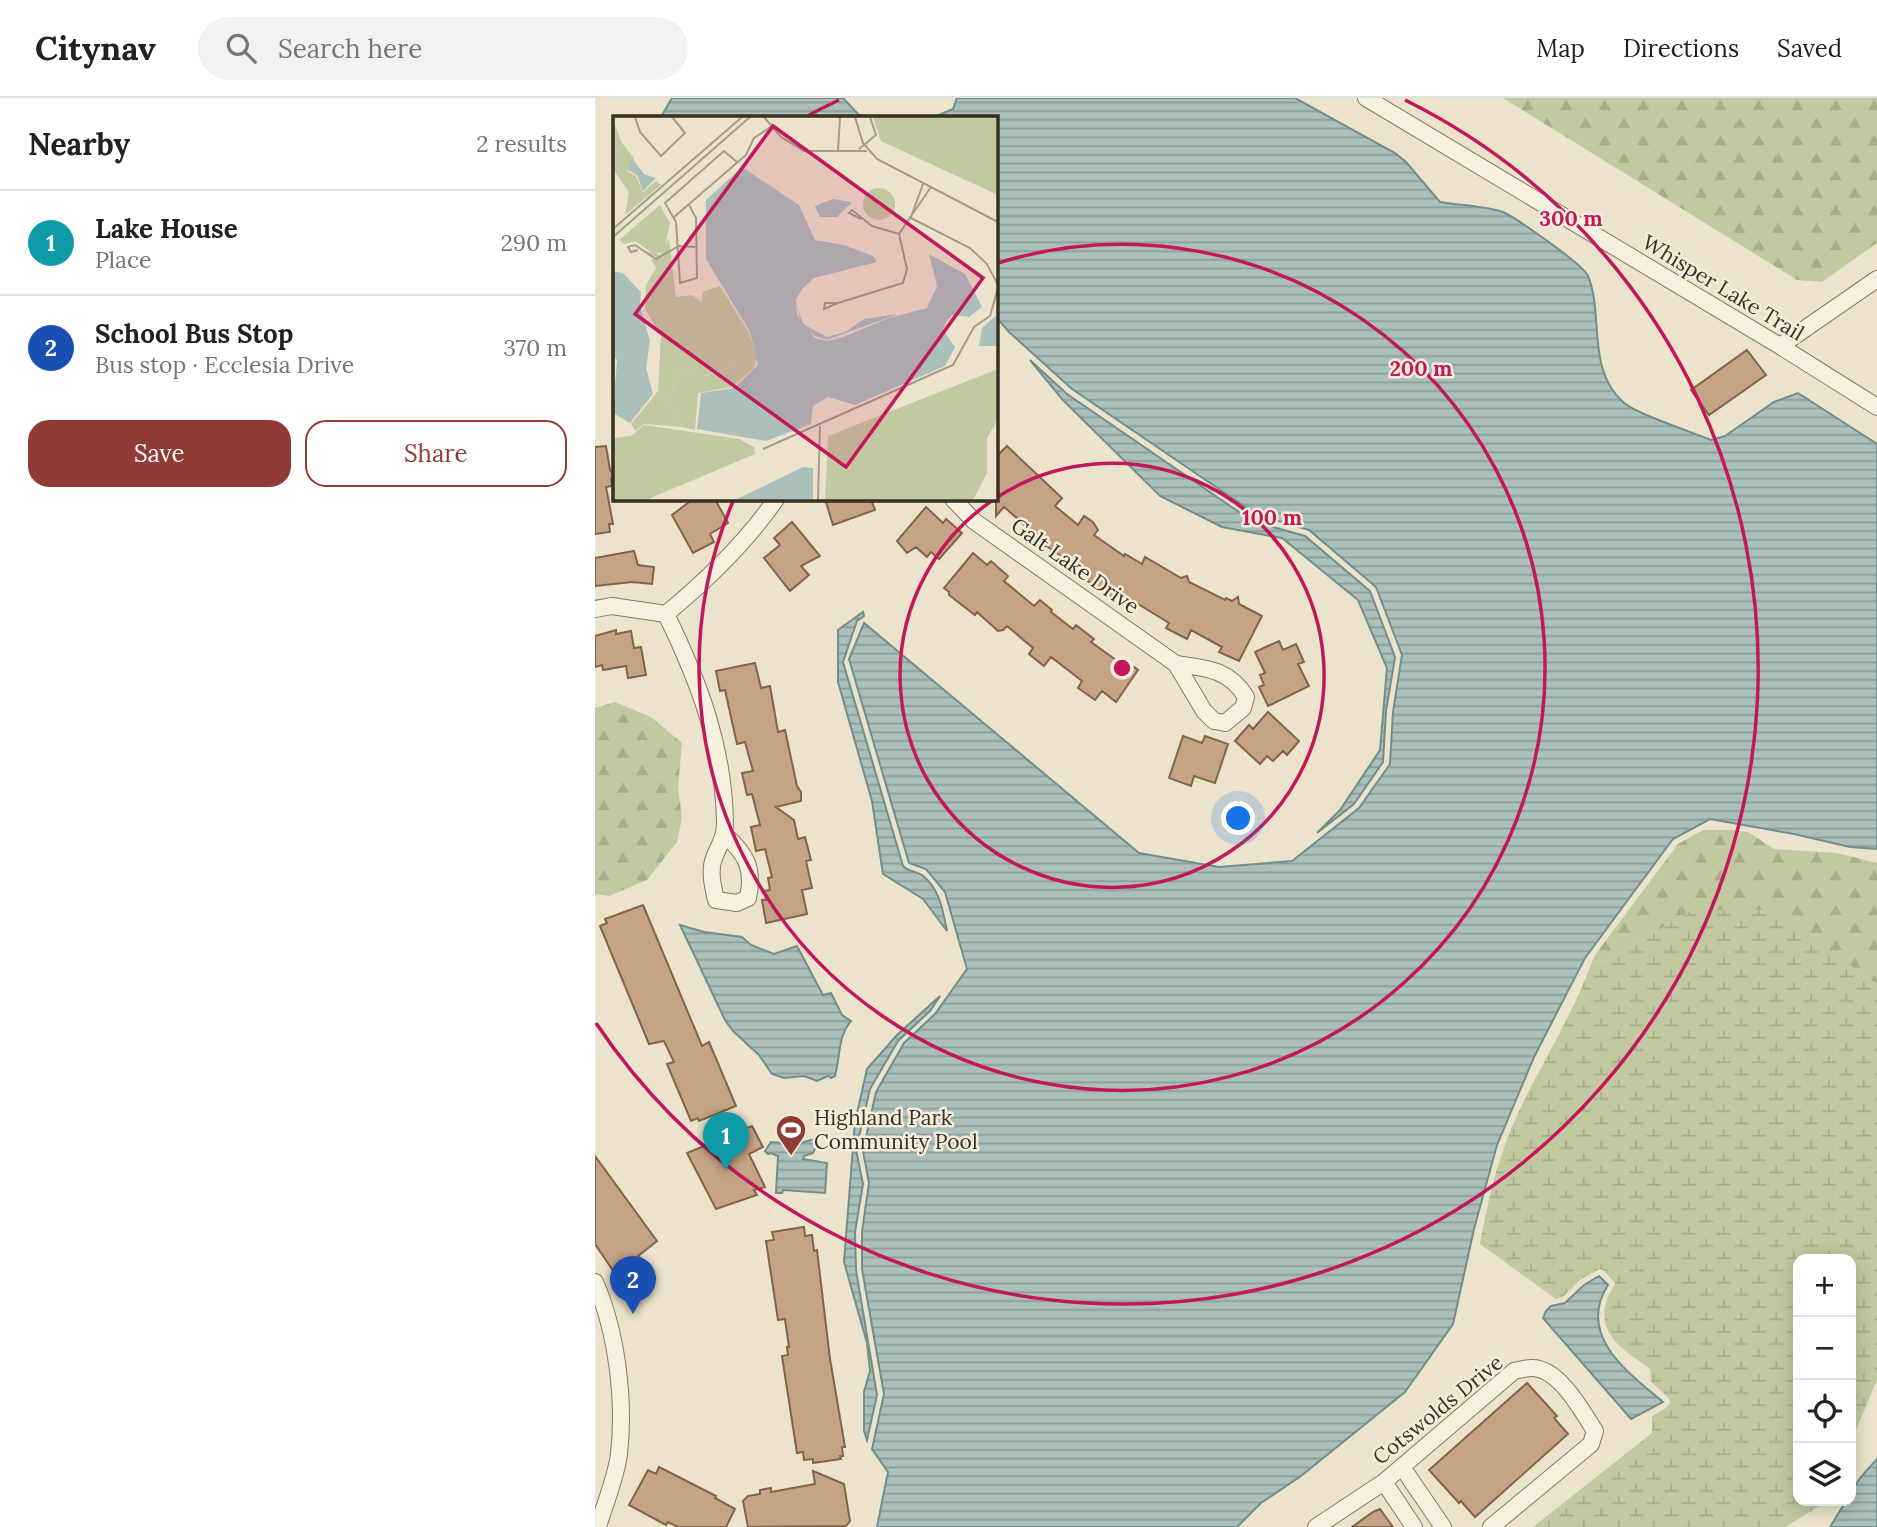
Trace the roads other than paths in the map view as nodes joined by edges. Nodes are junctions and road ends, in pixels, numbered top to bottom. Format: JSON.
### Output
{"nodes":[{"id":1,"x":1366,"y":98,"type":"edge"},
{"id":2,"x":1877,"y":279,"type":"edge"},
{"id":3,"x":1780,"y":346,"type":"junction"},
{"id":4,"x":1877,"y":407,"type":"edge"},
{"id":5,"x":775,"y":500,"type":"edge"},
{"id":6,"x":954,"y":500,"type":"edge"},
{"id":7,"x":595,"y":609,"type":"edge"},
{"id":8,"x":666,"y":614,"type":"junction"},
{"id":9,"x":1176,"y":664,"type":"junction"},
{"id":10,"x":725,"y":835,"type":"dead end"},
{"id":11,"x":595,"y":1282,"type":"edge"},
{"id":12,"x":1402,"y":1467,"type":"junction"},
{"id":13,"x":1384,"y":1482,"type":"junction"},
{"id":14,"x":600,"y":1527,"type":"edge"},
{"id":15,"x":1316,"y":1527,"type":"edge"},
{"id":16,"x":1414,"y":1527,"type":"edge"},
{"id":17,"x":1443,"y":1527,"type":"edge"},
{"id":18,"x":1490,"y":1527,"type":"edge"}],
"edges":[{"from":1,"to":3,"type":"street","name":"Whisper Lake Trail"},
{"from":2,"to":3,"type":"street"},
{"from":3,"to":4,"type":"street","name":"Whisper Lake Trail"},
{"from":5,"to":8,"type":"street"},
{"from":6,"to":9,"type":"street","name":"Galt Lake Drive"},
{"from":7,"to":8,"type":"street"},
{"from":8,"to":10,"type":"street"},
{"from":9,"to":9,"type":"street","name":"Galt Lake Drive"},
{"from":11,"to":14,"type":"street"},
{"from":12,"to":13,"type":"street","name":"Cotswolds Drive"},
{"from":12,"to":17,"type":"street"},
{"from":12,"to":18,"type":"street","name":"Cotswolds Drive"},
{"from":13,"to":15,"type":"street","name":"Cotswolds Drive"},
{"from":13,"to":16,"type":"street"}]}
